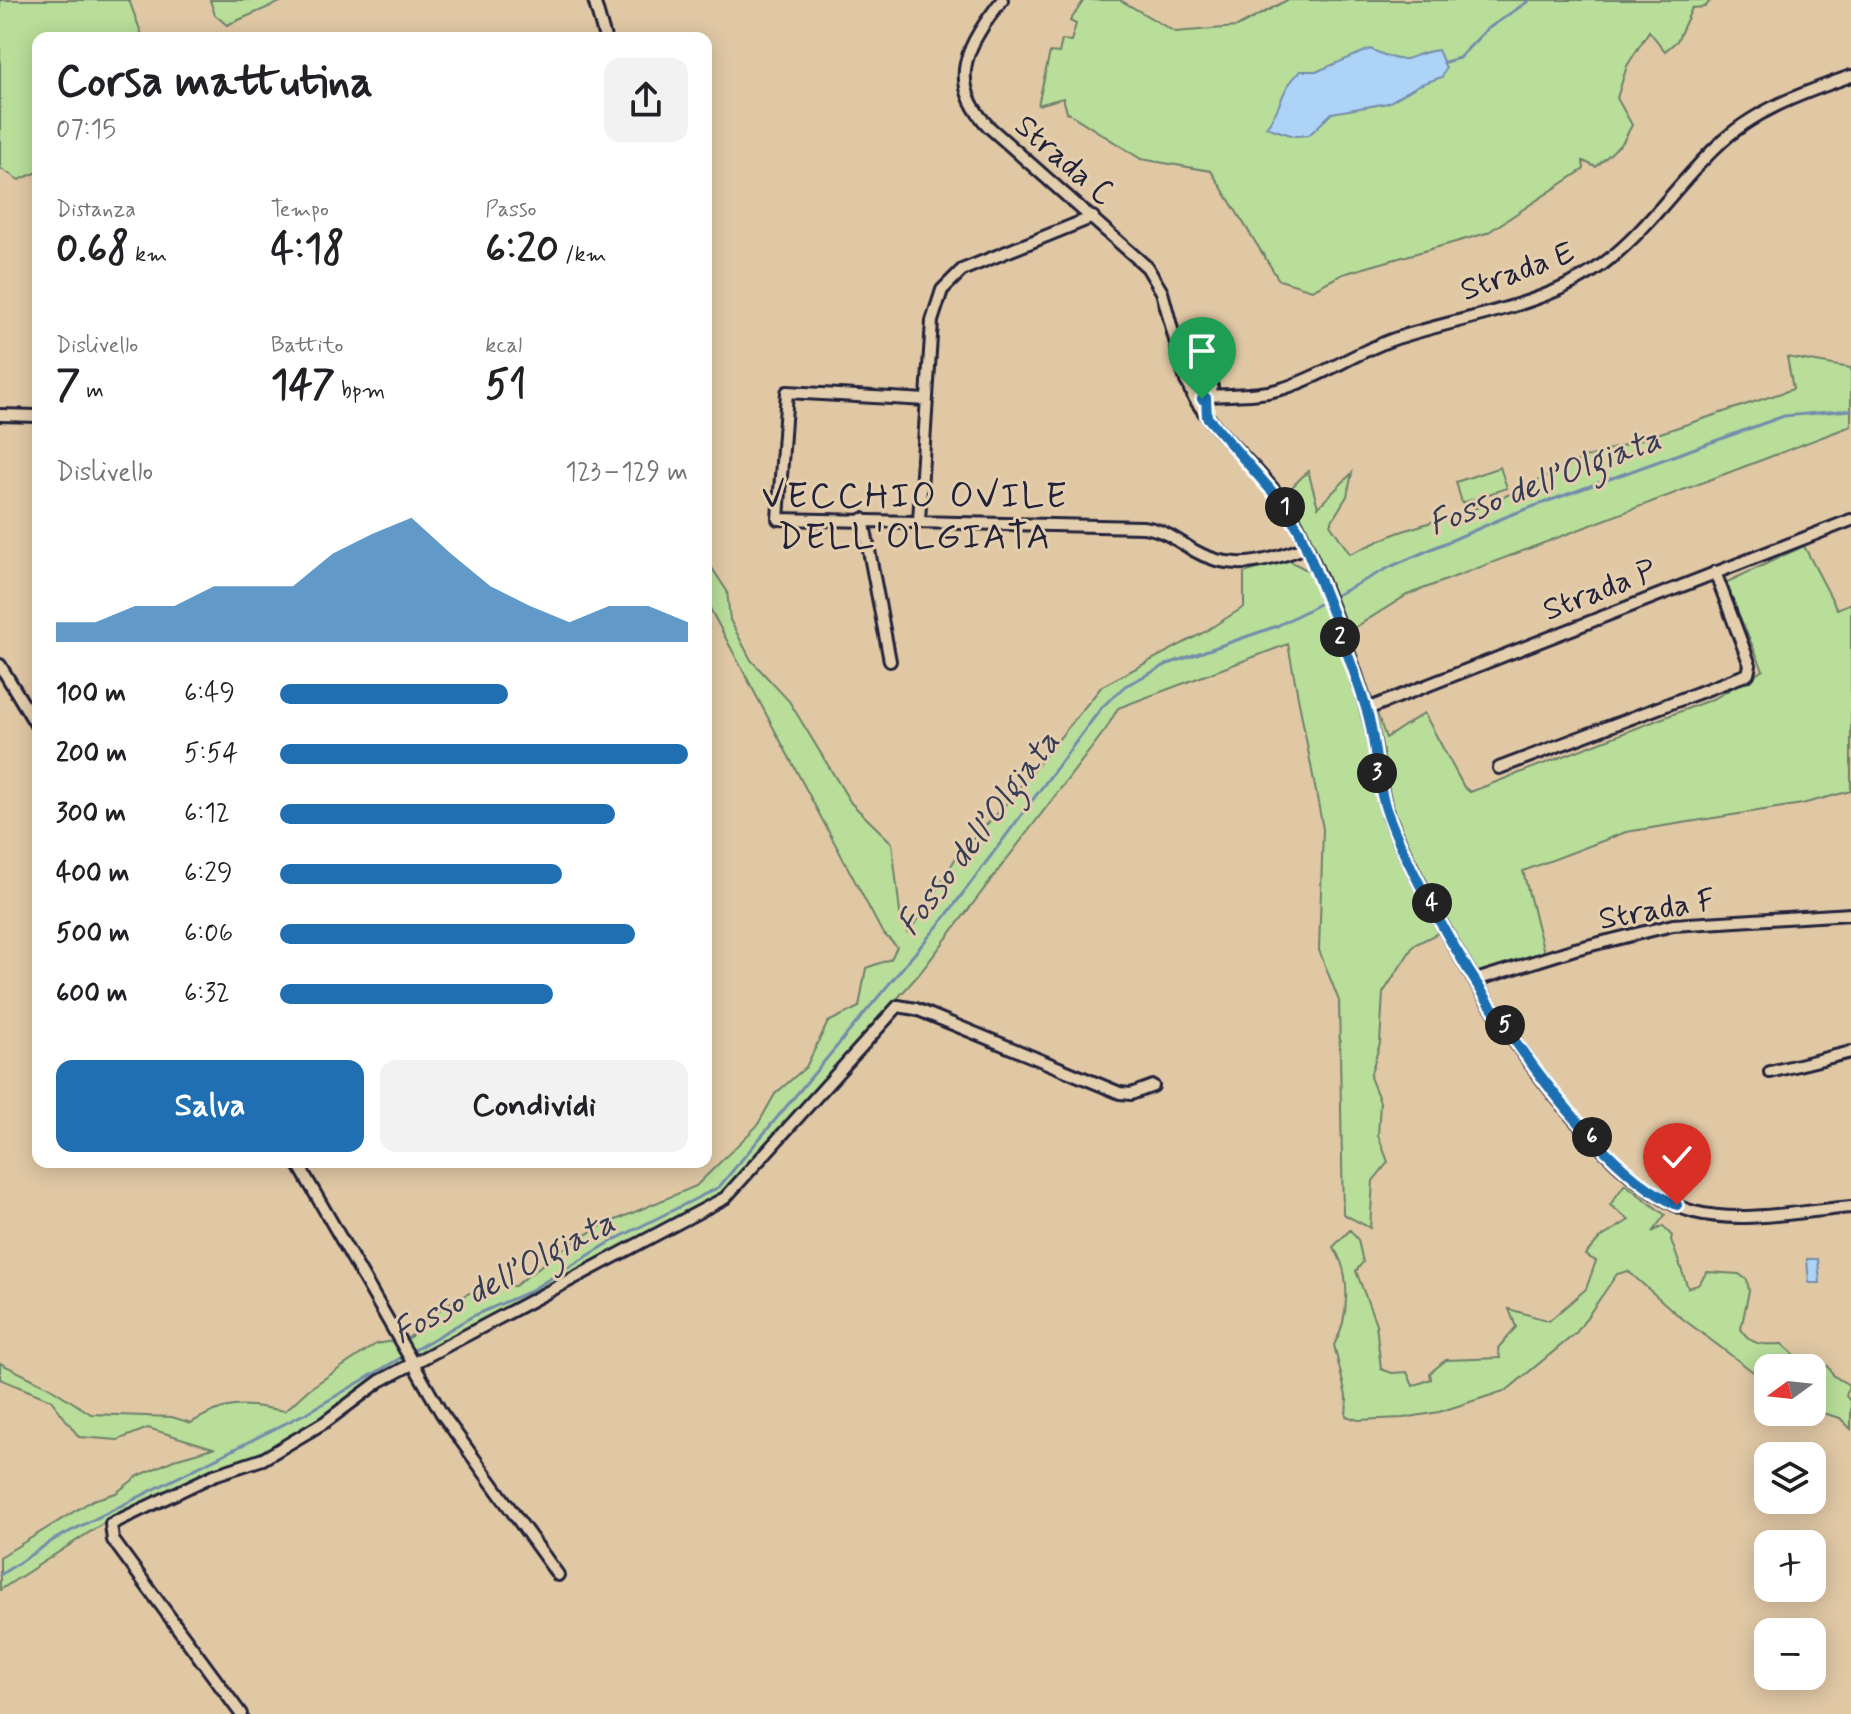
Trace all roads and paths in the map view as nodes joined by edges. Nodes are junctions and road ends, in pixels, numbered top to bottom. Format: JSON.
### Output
{"nodes":[{"id":1,"x":594,"y":0,"type":"edge"},
{"id":2,"x":1002,"y":0,"type":"edge"},
{"id":3,"x":603,"y":32,"type":"edge"},
{"id":4,"x":1851,"y":76,"type":"edge"},
{"id":5,"x":1093,"y":217,"type":"junction"},
{"id":6,"x":1178,"y":351,"type":"junction"},
{"id":7,"x":1207,"y":379,"type":"junction"},
{"id":8,"x":1192,"y":393,"type":"junction"},
{"id":9,"x":1241,"y":394,"type":"junction"},
{"id":10,"x":1207,"y":397,"type":"junction"},
{"id":11,"x":926,"y":400,"type":"junction"},
{"id":12,"x":0,"y":415,"type":"edge"},
{"id":13,"x":32,"y":416,"type":"edge"},
{"id":14,"x":1207,"y":417,"type":"junction"},
{"id":15,"x":863,"y":519,"type":"junction"},
{"id":16,"x":919,"y":520,"type":"junction"},
{"id":17,"x":1851,"y":520,"type":"edge"},
{"id":18,"x":1306,"y":547,"type":"junction"},
{"id":19,"x":1715,"y":572,"type":"junction"},
{"id":20,"x":890,"y":661,"type":"dead end"},
{"id":21,"x":0,"y":665,"type":"edge"},
{"id":22,"x":1367,"y":709,"type":"junction"},
{"id":23,"x":32,"y":718,"type":"edge"},
{"id":24,"x":1499,"y":768,"type":"dead end"},
{"id":25,"x":1851,"y":914,"type":"edge"},
{"id":26,"x":1476,"y":980,"type":"junction"},
{"id":27,"x":1851,"y":1052,"type":"edge"},
{"id":28,"x":1770,"y":1072,"type":"dead end"},
{"id":29,"x":1153,"y":1086,"type":"dead end"},
{"id":30,"x":300,"y":1168,"type":"edge"},
{"id":31,"x":1851,"y":1207,"type":"edge"},
{"id":32,"x":410,"y":1358,"type":"junction"},
{"id":33,"x":558,"y":1575,"type":"dead end"},
{"id":34,"x":241,"y":1714,"type":"edge"}],
"edges":[{"from":1,"to":3,"type":"street"},
{"from":2,"to":5,"type":"street","name":"Strada C"},
{"from":4,"to":9,"type":"street","name":"Strada E"},
{"from":5,"to":6,"type":"street","name":"Strada C"},
{"from":5,"to":11,"type":"street"},
{"from":6,"to":7,"type":"street","name":"Strada C"},
{"from":6,"to":8,"type":"street","name":"Strada C"},
{"from":7,"to":8,"type":"street"},
{"from":7,"to":9,"type":"street"},
{"from":7,"to":10,"type":"street"},
{"from":8,"to":10,"type":"street","name":"Strada E"},
{"from":8,"to":14,"type":"street","name":"Strada C"},
{"from":9,"to":10,"type":"street","name":"Strada E"},
{"from":10,"to":14,"type":"street"},
{"from":11,"to":15,"type":"street"},
{"from":11,"to":16,"type":"street"},
{"from":12,"to":13,"type":"street"},
{"from":14,"to":18,"type":"street","name":"Strada C"},
{"from":15,"to":16,"type":"street"},
{"from":15,"to":20,"type":"street"},
{"from":16,"to":18,"type":"street"},
{"from":17,"to":19,"type":"street","name":"Strada P"},
{"from":18,"to":22,"type":"street","name":"Strada C"},
{"from":19,"to":22,"type":"street","name":"Strada P"},
{"from":19,"to":24,"type":"street"},
{"from":21,"to":23,"type":"street"},
{"from":22,"to":26,"type":"street","name":"Strada C"},
{"from":25,"to":26,"type":"street","name":"Strada F"},
{"from":26,"to":31,"type":"street","name":"Strada C"},
{"from":27,"to":28,"type":"street"},
{"from":29,"to":32,"type":"street"},
{"from":30,"to":32,"type":"street"},
{"from":32,"to":33,"type":"street"},
{"from":32,"to":34,"type":"street"}]}
